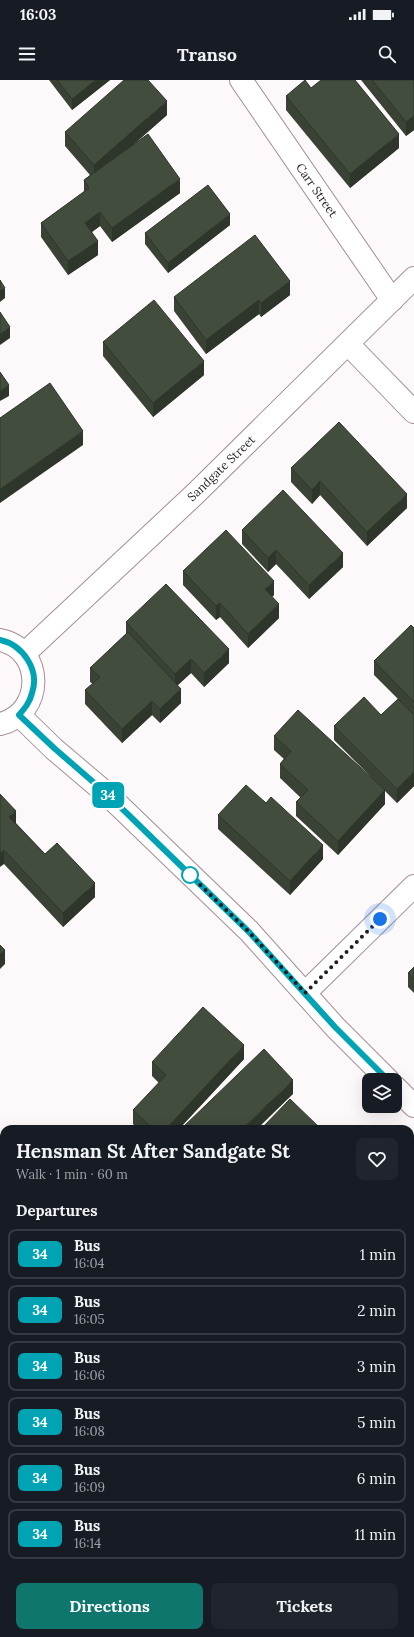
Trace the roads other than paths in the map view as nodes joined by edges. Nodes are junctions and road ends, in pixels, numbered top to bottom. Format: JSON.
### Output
{"nodes":[{"id":1,"x":241,"y":80,"type":"edge"},
{"id":2,"x":414,"y":278,"type":"edge"},
{"id":3,"x":392,"y":300,"type":"junction"},
{"id":4,"x":348,"y":344,"type":"junction"},
{"id":5,"x":414,"y":412,"type":"edge"},
{"id":6,"x":0,"y":640,"type":"edge"},
{"id":7,"x":24,"y":654,"type":"junction"},
{"id":8,"x":10,"y":719,"type":"edge"},
{"id":9,"x":414,"y":886,"type":"edge"},
{"id":10,"x":305,"y":993,"type":"junction"},
{"id":11,"x":381,"y":1073,"type":"edge"},
{"id":12,"x":402,"y":1094,"type":"edge"},
{"id":13,"x":414,"y":1106,"type":"edge"}],
"edges":[{"from":1,"to":3,"type":"street","name":"Carr Street"},
{"from":2,"to":3,"type":"street","name":"Sandgate Street"},
{"from":3,"to":4,"type":"street","name":"Sandgate Street"},
{"from":4,"to":5,"type":"street"},
{"from":4,"to":7,"type":"street","name":"Sandgate Street"},
{"from":6,"to":7,"type":"street"},
{"from":7,"to":8,"type":"street"},
{"from":8,"to":10,"type":"street"},
{"from":9,"to":10,"type":"street"},
{"from":10,"to":11,"type":"street"},
{"from":12,"to":13,"type":"street"}]}
